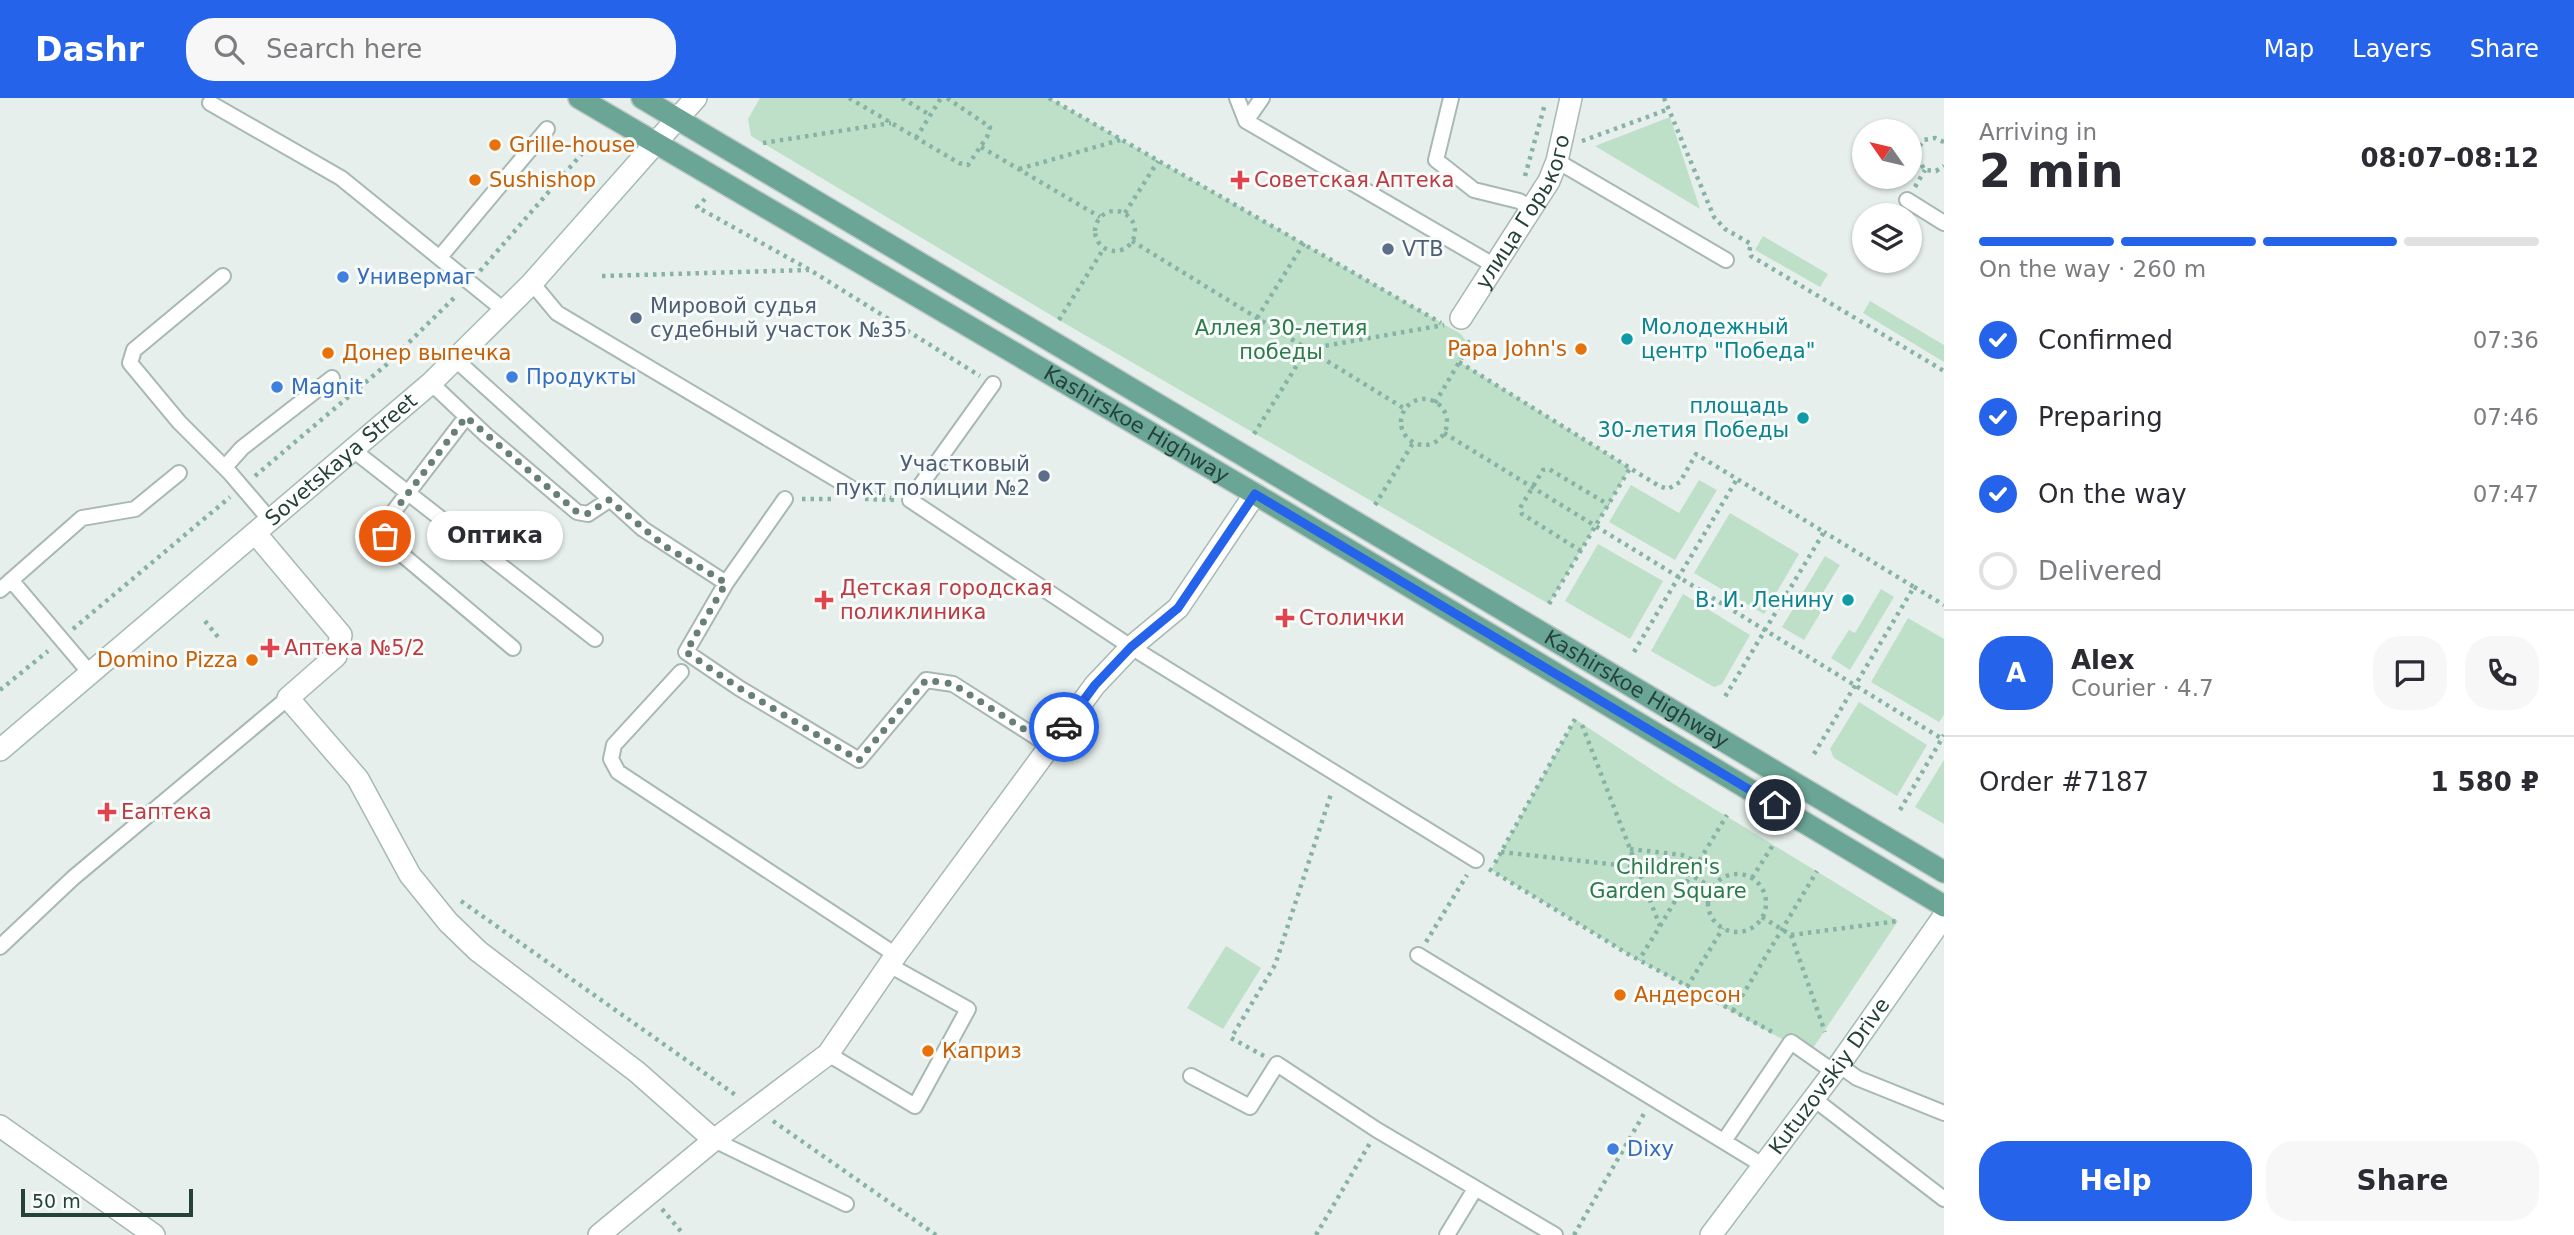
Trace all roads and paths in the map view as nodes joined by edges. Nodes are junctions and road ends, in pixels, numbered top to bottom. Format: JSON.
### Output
{"nodes":[{"id":1,"x":579,"y":98,"type":"edge"},
{"id":2,"x":642,"y":98,"type":"edge"},
{"id":3,"x":696,"y":98,"type":"edge"},
{"id":4,"x":849,"y":98,"type":"edge"},
{"id":5,"x":902,"y":98,"type":"edge"},
{"id":6,"x":941,"y":98,"type":"edge"},
{"id":7,"x":947,"y":98,"type":"edge"},
{"id":8,"x":1049,"y":98,"type":"edge"},
{"id":9,"x":1237,"y":98,"type":"edge"},
{"id":10,"x":1262,"y":98,"type":"edge"},
{"id":11,"x":1451,"y":98,"type":"edge"},
{"id":12,"x":1547,"y":98,"type":"edge"},
{"id":13,"x":1571,"y":98,"type":"edge"},
{"id":14,"x":1664,"y":98,"type":"edge"},
{"id":15,"x":210,"y":103,"type":"dead end"},
{"id":16,"x":1669,"y":108,"type":"junction"},
{"id":17,"x":930,"y":116,"type":"junction"},
{"id":18,"x":677,"y":119,"type":"junction"},
{"id":19,"x":1246,"y":121,"type":"junction"},
{"id":20,"x":892,"y":123,"type":"junction"},
{"id":21,"x":547,"y":129,"type":"dead end"},
{"id":22,"x":916,"y":138,"type":"junction"},
{"id":23,"x":1121,"y":140,"type":"junction"},
{"id":24,"x":1943,"y":140,"type":"edge"},
{"id":25,"x":1922,"y":142,"type":"edge"},
{"id":26,"x":763,"y":143,"type":"dead end"},
{"id":27,"x":656,"y":144,"type":"junction"},
{"id":28,"x":981,"y":147,"type":"junction"},
{"id":29,"x":1558,"y":155,"type":"junction"},
{"id":30,"x":1158,"y":161,"type":"junction"},
{"id":31,"x":1944,"y":166,"type":"edge"},
{"id":32,"x":1922,"y":167,"type":"edge"},
{"id":33,"x":1019,"y":169,"type":"junction"},
{"id":34,"x":705,"y":199,"type":"dead end"},
{"id":35,"x":1907,"y":200,"type":"dead end"},
{"id":36,"x":1525,"y":205,"type":"junction"},
{"id":37,"x":1125,"y":214,"type":"junction"},
{"id":38,"x":1100,"y":217,"type":"junction"},
{"id":39,"x":1944,"y":223,"type":"edge"},
{"id":40,"x":1132,"y":241,"type":"junction"},
{"id":41,"x":1304,"y":243,"type":"junction"},
{"id":42,"x":1104,"y":248,"type":"junction"},
{"id":43,"x":440,"y":257,"type":"junction"},
{"id":44,"x":1726,"y":260,"type":"dead end"},
{"id":45,"x":1495,"y":266,"type":"junction"},
{"id":46,"x":810,"y":270,"type":"junction"},
{"id":47,"x":223,"y":276,"type":"dead end"},
{"id":48,"x":602,"y":276,"type":"dead end"},
{"id":49,"x":532,"y":283,"type":"junction"},
{"id":50,"x":505,"y":311,"type":"junction"},
{"id":51,"x":1257,"y":318,"type":"junction"},
{"id":52,"x":1059,"y":320,"type":"dead end"},
{"id":53,"x":1453,"y":324,"type":"junction"},
{"id":54,"x":1307,"y":349,"type":"junction"},
{"id":55,"x":456,"y":360,"type":"junction"},
{"id":56,"x":1459,"y":362,"type":"junction"},
{"id":57,"x":1944,"y":371,"type":"edge"},
{"id":58,"x":332,"y":378,"type":"dead end"},
{"id":59,"x":431,"y":383,"type":"junction"},
{"id":60,"x":993,"y":384,"type":"joint"},
{"id":61,"x":344,"y":401,"type":"dead end"},
{"id":62,"x":1435,"y":403,"type":"junction"},
{"id":63,"x":1405,"y":409,"type":"junction"},
{"id":64,"x":466,"y":417,"type":"junction"},
{"id":65,"x":1444,"y":433,"type":"junction"},
{"id":66,"x":1254,"y":434,"type":"dead end"},
{"id":67,"x":1413,"y":443,"type":"junction"},
{"id":68,"x":353,"y":450,"type":"junction"},
{"id":69,"x":225,"y":467,"type":"junction"},
{"id":70,"x":1630,"y":468,"type":"junction"},
{"id":71,"x":179,"y":473,"type":"dead end"},
{"id":72,"x":1737,"y":479,"type":"junction"},
{"id":73,"x":242,"y":487,"type":"junction"},
{"id":74,"x":1531,"y":487,"type":"junction"},
{"id":75,"x":851,"y":488,"type":"joint"},
{"id":76,"x":407,"y":493,"type":"junction"},
{"id":77,"x":1255,"y":494,"type":"junction"},
{"id":78,"x":785,"y":499,"type":"dead end"},
{"id":79,"x":609,"y":500,"type":"junction"},
{"id":80,"x":897,"y":500,"type":"dead end"},
{"id":81,"x":1376,"y":505,"type":"dead end"},
{"id":82,"x":1609,"y":505,"type":"junction"},
{"id":83,"x":263,"y":527,"type":"junction"},
{"id":84,"x":1595,"y":527,"type":"junction"},
{"id":85,"x":1824,"y":532,"type":"junction"},
{"id":86,"x":1581,"y":551,"type":"junction"},
{"id":87,"x":1678,"y":577,"type":"junction"},
{"id":88,"x":726,"y":583,"type":"junction"},
{"id":89,"x":6,"y":585,"type":"edge"},
{"id":90,"x":1914,"y":587,"type":"junction"},
{"id":91,"x":1549,"y":604,"type":"dead end"},
{"id":92,"x":1944,"y":606,"type":"edge"},
{"id":93,"x":205,"y":621,"type":"dead end"},
{"id":94,"x":1765,"y":629,"type":"junction"},
{"id":95,"x":218,"y":637,"type":"dead end"},
{"id":96,"x":595,"y":639,"type":"dead end"},
{"id":97,"x":61,"y":640,"type":"junction"},
{"id":98,"x":1131,"y":647,"type":"junction"},
{"id":99,"x":513,"y":648,"type":"dead end"},
{"id":100,"x":1634,"y":652,"type":"dead end"},
{"id":101,"x":681,"y":672,"type":"dead end"},
{"id":102,"x":90,"y":673,"type":"junction"},
{"id":103,"x":1855,"y":685,"type":"junction"},
{"id":104,"x":0,"y":690,"type":"edge"},
{"id":105,"x":288,"y":698,"type":"junction"},
{"id":106,"x":1723,"y":700,"type":"dead end"},
{"id":107,"x":1575,"y":719,"type":"dead end"},
{"id":108,"x":1583,"y":725,"type":"dead end"},
{"id":109,"x":1943,"y":738,"type":"edge"},
{"id":110,"x":1050,"y":746,"type":"junction"},
{"id":111,"x":0,"y":750,"type":"edge"},
{"id":112,"x":1814,"y":754,"type":"dead end"},
{"id":113,"x":1336,"y":777,"type":"junction"},
{"id":114,"x":1900,"y":810,"type":"dead end"},
{"id":115,"x":1727,"y":815,"type":"dead end"},
{"id":116,"x":1773,"y":845,"type":"dead end"},
{"id":117,"x":1630,"y":849,"type":"junction"},
{"id":118,"x":1501,"y":852,"type":"junction"},
{"id":119,"x":1476,"y":860,"type":"junction"},
{"id":120,"x":1698,"y":862,"type":"junction"},
{"id":121,"x":1636,"y":866,"type":"junction"},
{"id":122,"x":1491,"y":870,"type":"junction"},
{"id":123,"x":1817,"y":871,"type":"dead end"},
{"id":124,"x":1944,"y":872,"type":"edge"},
{"id":125,"x":1691,"y":875,"type":"junction"},
{"id":126,"x":1752,"y":878,"type":"junction"},
{"id":127,"x":1713,"y":888,"type":"junction"},
{"id":128,"x":455,"y":897,"type":"dead end"},
{"id":129,"x":1944,"y":906,"type":"edge"},
{"id":130,"x":1944,"y":916,"type":"edge"},
{"id":131,"x":1762,"y":917,"type":"junction"},
{"id":132,"x":1898,"y":921,"type":"dead end"},
{"id":133,"x":1660,"y":926,"type":"junction"},
{"id":134,"x":1723,"y":928,"type":"junction"},
{"id":135,"x":1782,"y":929,"type":"junction"},
{"id":136,"x":1791,"y":935,"type":"junction"},
{"id":137,"x":0,"y":947,"type":"edge"},
{"id":138,"x":1418,"y":955,"type":"joint"},
{"id":139,"x":892,"y":960,"type":"junction"},
{"id":140,"x":1639,"y":960,"type":"junction"},
{"id":141,"x":1687,"y":986,"type":"junction"},
{"id":142,"x":1733,"y":1011,"type":"junction"},
{"id":143,"x":1825,"y":1032,"type":"dead end"},
{"id":144,"x":1791,"y":1042,"type":"junction"},
{"id":145,"x":828,"y":1054,"type":"junction"},
{"id":146,"x":1277,"y":1064,"type":"junction"},
{"id":147,"x":1837,"y":1069,"type":"junction"},
{"id":148,"x":1191,"y":1076,"type":"dead end"},
{"id":149,"x":1654,"y":1098,"type":"junction"},
{"id":150,"x":1814,"y":1099,"type":"junction"},
{"id":151,"x":756,"y":1109,"type":"junction"},
{"id":152,"x":1944,"y":1113,"type":"edge"},
{"id":153,"x":0,"y":1126,"type":"edge"},
{"id":154,"x":1377,"y":1130,"type":"junction"},
{"id":155,"x":713,"y":1140,"type":"junction"},
{"id":156,"x":1724,"y":1141,"type":"junction"},
{"id":157,"x":1764,"y":1166,"type":"junction"},
{"id":158,"x":1475,"y":1189,"type":"junction"},
{"id":159,"x":650,"y":1193,"type":"junction"},
{"id":160,"x":1944,"y":1199,"type":"edge"},
{"id":161,"x":846,"y":1204,"type":"dead end"},
{"id":162,"x":1717,"y":1233,"type":"edge"},
{"id":163,"x":154,"y":1235,"type":"edge"},
{"id":164,"x":599,"y":1235,"type":"edge"},
{"id":165,"x":684,"y":1235,"type":"edge"},
{"id":166,"x":936,"y":1235,"type":"edge"},
{"id":167,"x":1316,"y":1235,"type":"edge"},
{"id":168,"x":1447,"y":1235,"type":"edge"},
{"id":169,"x":1555,"y":1235,"type":"edge"},
{"id":170,"x":1574,"y":1235,"type":"edge"}],
"edges":[{"from":1,"to":27,"type":"main road","name":"Kashirskoe Highway"},
{"from":2,"to":18,"type":"main road","name":"Kashirskoe Highway"},
{"from":3,"to":18,"type":"street"},
{"from":4,"to":20,"type":"path"},
{"from":5,"to":17,"type":"path"},
{"from":6,"to":17,"type":"path"},
{"from":7,"to":28,"type":"path"},
{"from":8,"to":23,"type":"path"},
{"from":9,"to":19,"type":"lane"},
{"from":10,"to":19,"type":"lane"},
{"from":11,"to":36,"type":"lane"},
{"from":12,"to":36,"type":"path"},
{"from":13,"to":29,"type":"street","name":"улица Горького"},
{"from":14,"to":16,"type":"path"},
{"from":15,"to":43,"type":"lane"},
{"from":16,"to":29,"type":"path"},
{"from":16,"to":57,"type":"path"},
{"from":17,"to":22,"type":"path"},
{"from":18,"to":27,"type":"street","name":"Sovetskaya Street"},
{"from":18,"to":124,"type":"main road","name":"Kashirskoe Highway"},
{"from":19,"to":45,"type":"lane"},
{"from":20,"to":22,"type":"path"},
{"from":20,"to":26,"type":"path"},
{"from":21,"to":43,"type":"lane"},
{"from":22,"to":28,"type":"path"},
{"from":23,"to":30,"type":"path"},
{"from":23,"to":33,"type":"path"},
{"from":24,"to":25,"type":"path"},
{"from":27,"to":49,"type":"street","name":"Sovetskaya Street"},
{"from":27,"to":77,"type":"main road","name":"Kashirskoe Highway"},
{"from":28,"to":33,"type":"path"},
{"from":29,"to":36,"type":"street","name":"улица Горького"},
{"from":29,"to":44,"type":"lane"},
{"from":30,"to":37,"type":"path"},
{"from":30,"to":41,"type":"path"},
{"from":31,"to":32,"type":"path"},
{"from":33,"to":38,"type":"path"},
{"from":34,"to":46,"type":"path"},
{"from":35,"to":39,"type":"lane"},
{"from":36,"to":45,"type":"street","name":"улица Горького"},
{"from":37,"to":38,"type":"path"},
{"from":37,"to":40,"type":"path"},
{"from":38,"to":42,"type":"path"},
{"from":40,"to":42,"type":"path"},
{"from":40,"to":51,"type":"path"},
{"from":41,"to":51,"type":"path"},
{"from":41,"to":53,"type":"path"},
{"from":42,"to":52,"type":"path"},
{"from":43,"to":50,"type":"lane"},
{"from":45,"to":53,"type":"street","name":"улица Горького"},
{"from":46,"to":48,"type":"path"},
{"from":46,"to":60,"type":"path"},
{"from":47,"to":69,"type":"lane"},
{"from":49,"to":50,"type":"street","name":"Sovetskaya Street"},
{"from":49,"to":75,"type":"lane"},
{"from":50,"to":55,"type":"street","name":"Sovetskaya Street"},
{"from":51,"to":54,"type":"path"},
{"from":53,"to":54,"type":"path"},
{"from":53,"to":56,"type":"path"},
{"from":54,"to":63,"type":"path"},
{"from":54,"to":66,"type":"path"},
{"from":55,"to":59,"type":"street","name":"Sovetskaya Street"},
{"from":55,"to":79,"type":"lane"},
{"from":56,"to":62,"type":"path"},
{"from":56,"to":70,"type":"path"},
{"from":58,"to":69,"type":"lane"},
{"from":59,"to":64,"type":"lane"},
{"from":59,"to":68,"type":"street","name":"Sovetskaya Street"},
{"from":60,"to":98,"type":"lane"},
{"from":61,"to":73,"type":"path"},
{"from":62,"to":63,"type":"path"},
{"from":62,"to":65,"type":"path"},
{"from":63,"to":67,"type":"path"},
{"from":64,"to":76,"type":"lane"},
{"from":64,"to":79,"type":"lane"},
{"from":65,"to":67,"type":"path"},
{"from":65,"to":74,"type":"path"},
{"from":67,"to":81,"type":"path"},
{"from":68,"to":76,"type":"lane"},
{"from":68,"to":83,"type":"street","name":"Sovetskaya Street"},
{"from":69,"to":73,"type":"lane"},
{"from":70,"to":72,"type":"path"},
{"from":70,"to":82,"type":"path"},
{"from":71,"to":89,"type":"lane"},
{"from":72,"to":85,"type":"path"},
{"from":72,"to":87,"type":"path"},
{"from":73,"to":83,"type":"lane"},
{"from":73,"to":97,"type":"path"},
{"from":74,"to":82,"type":"path"},
{"from":74,"to":84,"type":"path"},
{"from":74,"to":86,"type":"path"},
{"from":75,"to":80,"type":"path"},
{"from":76,"to":96,"type":"lane"},
{"from":76,"to":99,"type":"lane"},
{"from":77,"to":98,"type":"street"},
{"from":77,"to":129,"type":"main road","name":"Kashirskoe Highway"},
{"from":78,"to":88,"type":"lane"},
{"from":79,"to":88,"type":"lane"},
{"from":82,"to":84,"type":"path"},
{"from":83,"to":102,"type":"street","name":"Sovetskaya Street"},
{"from":83,"to":105,"type":"street"},
{"from":84,"to":86,"type":"path"},
{"from":84,"to":87,"type":"path"},
{"from":85,"to":90,"type":"path"},
{"from":85,"to":94,"type":"path"},
{"from":86,"to":91,"type":"path"},
{"from":87,"to":94,"type":"path"},
{"from":87,"to":100,"type":"path"},
{"from":88,"to":110,"type":"lane"},
{"from":89,"to":97,"type":"lane"},
{"from":90,"to":92,"type":"path"},
{"from":90,"to":103,"type":"path"},
{"from":93,"to":95,"type":"path"},
{"from":94,"to":103,"type":"path"},
{"from":94,"to":106,"type":"path"},
{"from":97,"to":102,"type":"lane"},
{"from":97,"to":104,"type":"path"},
{"from":98,"to":110,"type":"street"},
{"from":98,"to":113,"type":"lane"},
{"from":101,"to":139,"type":"lane"},
{"from":102,"to":111,"type":"street","name":"Sovetskaya Street"},
{"from":103,"to":109,"type":"path"},
{"from":103,"to":112,"type":"path"},
{"from":105,"to":137,"type":"lane"},
{"from":105,"to":155,"type":"street"},
{"from":107,"to":118,"type":"path"},
{"from":108,"to":117,"type":"path"},
{"from":109,"to":114,"type":"path"},
{"from":110,"to":139,"type":"street"},
{"from":113,"to":119,"type":"lane"},
{"from":113,"to":146,"type":"path"},
{"from":115,"to":120,"type":"path"},
{"from":116,"to":126,"type":"path"},
{"from":117,"to":120,"type":"path"},
{"from":117,"to":121,"type":"path"},
{"from":118,"to":121,"type":"path"},
{"from":118,"to":122,"type":"path"},
{"from":119,"to":122,"type":"path"},
{"from":119,"to":138,"type":"path"},
{"from":120,"to":125,"type":"path"},
{"from":121,"to":125,"type":"path"},
{"from":121,"to":133,"type":"path"},
{"from":122,"to":140,"type":"path"},
{"from":123,"to":135,"type":"path"},
{"from":125,"to":127,"type":"path"},
{"from":125,"to":133,"type":"path"},
{"from":126,"to":127,"type":"path"},
{"from":126,"to":131,"type":"path"},
{"from":127,"to":134,"type":"path"},
{"from":128,"to":151,"type":"path"},
{"from":130,"to":147,"type":"street","name":"Kutuzovskiy Drive"},
{"from":131,"to":134,"type":"path"},
{"from":131,"to":135,"type":"path"},
{"from":132,"to":136,"type":"path"},
{"from":133,"to":140,"type":"path"},
{"from":134,"to":141,"type":"path"},
{"from":135,"to":136,"type":"path"},
{"from":135,"to":142,"type":"path"},
{"from":136,"to":143,"type":"path"},
{"from":138,"to":149,"type":"lane"},
{"from":139,"to":145,"type":"street"},
{"from":139,"to":145,"type":"lane"},
{"from":140,"to":141,"type":"path"},
{"from":141,"to":142,"type":"path"},
{"from":142,"to":144,"type":"path"},
{"from":144,"to":147,"type":"lane"},
{"from":144,"to":156,"type":"lane"},
{"from":145,"to":151,"type":"street"},
{"from":146,"to":148,"type":"lane"},
{"from":146,"to":154,"type":"lane"},
{"from":147,"to":150,"type":"street","name":"Kutuzovskiy Drive"},
{"from":147,"to":152,"type":"lane"},
{"from":149,"to":156,"type":"lane"},
{"from":149,"to":170,"type":"path"},
{"from":150,"to":157,"type":"street","name":"Kutuzovskiy Drive"},
{"from":150,"to":160,"type":"lane"},
{"from":151,"to":155,"type":"street"},
{"from":151,"to":166,"type":"path"},
{"from":153,"to":163,"type":"street"},
{"from":154,"to":158,"type":"lane"},
{"from":154,"to":167,"type":"path"},
{"from":155,"to":159,"type":"street"},
{"from":155,"to":161,"type":"lane"},
{"from":156,"to":157,"type":"lane"},
{"from":157,"to":162,"type":"street","name":"Kutuzovskiy Drive"},
{"from":158,"to":168,"type":"lane"},
{"from":158,"to":169,"type":"lane"},
{"from":159,"to":164,"type":"street"},
{"from":159,"to":165,"type":"path"}]}
